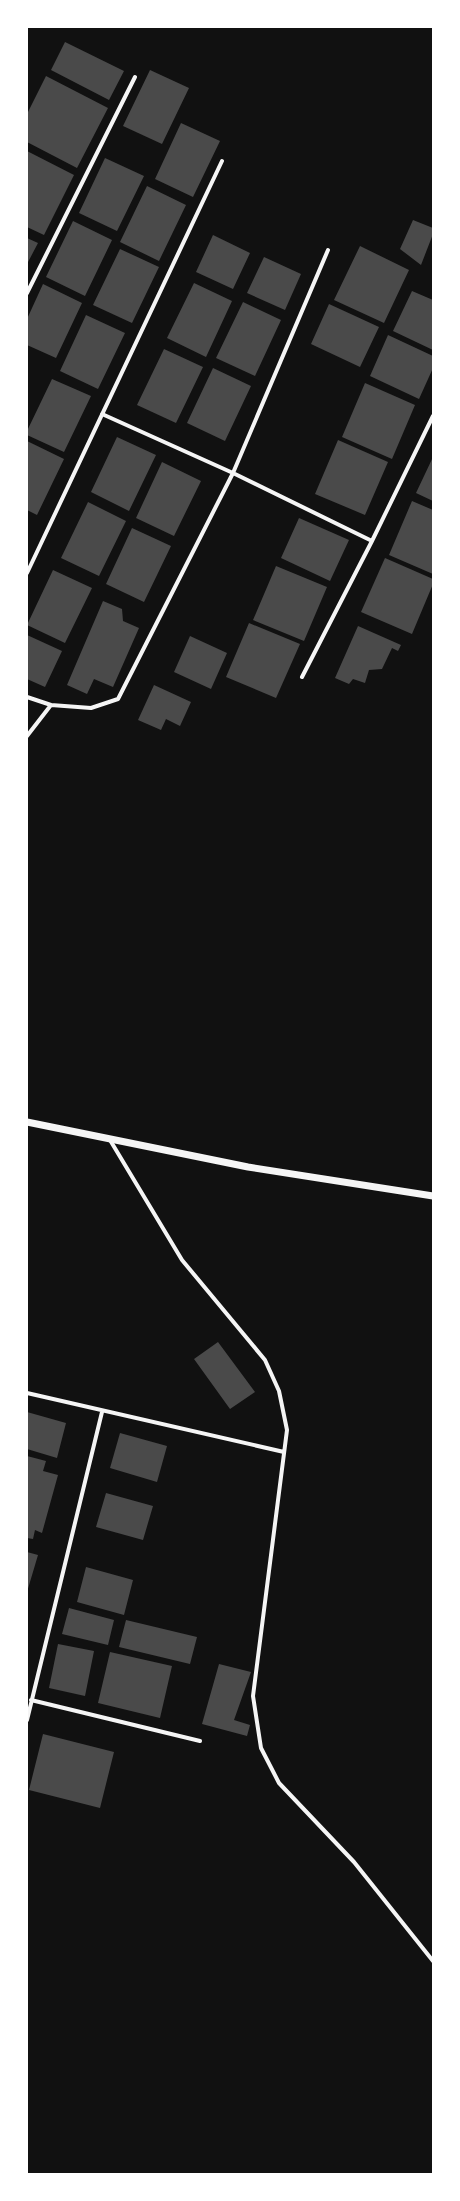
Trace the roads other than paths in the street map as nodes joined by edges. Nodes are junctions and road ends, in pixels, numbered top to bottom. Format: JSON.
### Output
{"nodes":[{"id":1,"x":135,"y":77,"type":"dead end"},
{"id":2,"x":222,"y":162,"type":"dead end"},
{"id":3,"x":328,"y":250,"type":"dead end"},
{"id":4,"x":27,"y":293,"type":"edge"},
{"id":5,"x":102,"y":414,"type":"junction"},
{"id":6,"x":433,"y":416,"type":"edge"},
{"id":7,"x":233,"y":473,"type":"junction"},
{"id":8,"x":372,"y":541,"type":"junction"},
{"id":9,"x":27,"y":573,"type":"edge"},
{"id":10,"x":302,"y":677,"type":"dead end"},
{"id":11,"x":27,"y":697,"type":"edge"},
{"id":12,"x":51,"y":705,"type":"junction"},
{"id":13,"x":27,"y":736,"type":"edge"},
{"id":14,"x":27,"y":1122,"type":"edge"},
{"id":15,"x":109,"y":1139,"type":"junction"},
{"id":16,"x":433,"y":1196,"type":"edge"},
{"id":17,"x":27,"y":1392,"type":"edge"},
{"id":18,"x":102,"y":1412,"type":"junction"},
{"id":19,"x":284,"y":1452,"type":"junction"},
{"id":20,"x":32,"y":1700,"type":"junction"},
{"id":21,"x":27,"y":1720,"type":"edge"},
{"id":22,"x":200,"y":1741,"type":"dead end"},
{"id":23,"x":433,"y":1961,"type":"edge"}],
"edges":[{"from":1,"to":4,"type":"street"},
{"from":2,"to":5,"type":"street"},
{"from":3,"to":7,"type":"street"},
{"from":5,"to":7,"type":"street"},
{"from":5,"to":9,"type":"street"},
{"from":6,"to":8,"type":"street"},
{"from":7,"to":8,"type":"street"},
{"from":7,"to":12,"type":"street"},
{"from":8,"to":10,"type":"street"},
{"from":11,"to":12,"type":"street"},
{"from":12,"to":13,"type":"street"},
{"from":14,"to":15,"type":"street"},
{"from":15,"to":16,"type":"street"},
{"from":15,"to":19,"type":"street"},
{"from":17,"to":18,"type":"street"},
{"from":18,"to":19,"type":"street"},
{"from":18,"to":20,"type":"street"},
{"from":19,"to":23,"type":"street"},
{"from":20,"to":21,"type":"street"},
{"from":20,"to":22,"type":"street"}]}
